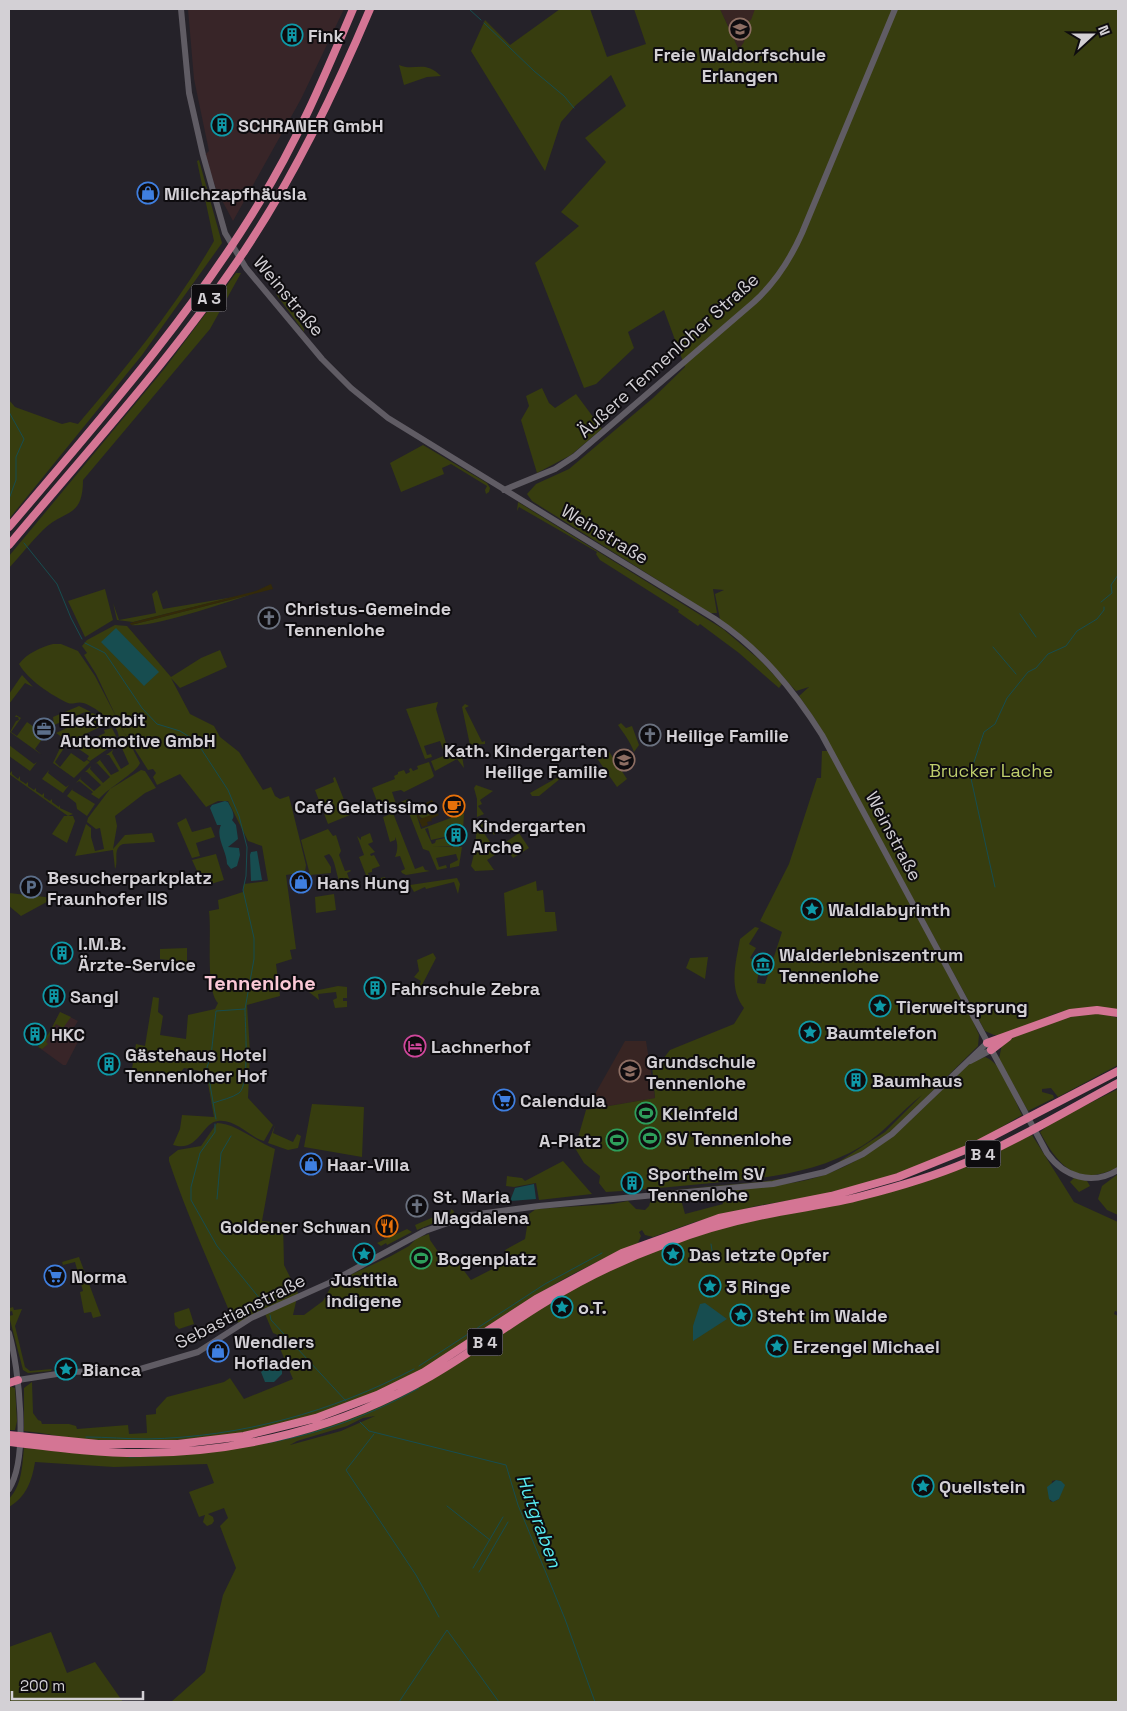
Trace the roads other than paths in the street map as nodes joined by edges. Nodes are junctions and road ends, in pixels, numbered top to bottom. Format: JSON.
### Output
{"nodes":[{"id":1,"x":181,"y":9,"type":"edge"},
{"id":2,"x":353,"y":9,"type":"edge"},
{"id":3,"x":370,"y":9,"type":"edge"},
{"id":4,"x":895,"y":9,"type":"edge"},
{"id":5,"x":504,"y":490,"type":"junction"},
{"id":6,"x":9,"y":527,"type":"edge"},
{"id":7,"x":9,"y":545,"type":"edge"},
{"id":8,"x":1118,"y":1014,"type":"edge"},
{"id":9,"x":989,"y":1046,"type":"junction"},
{"id":10,"x":1118,"y":1067,"type":"edge"},
{"id":11,"x":1118,"y":1071,"type":"edge"},
{"id":12,"x":1118,"y":1082,"type":"edge"},
{"id":13,"x":1118,"y":1087,"type":"edge"},
{"id":14,"x":1084,"y":1090,"type":"junction"},
{"id":15,"x":1100,"y":1092,"type":"junction"},
{"id":16,"x":1118,"y":1170,"type":"edge"},
{"id":17,"x":9,"y":1333,"type":"edge"},
{"id":18,"x":18,"y":1380,"type":"junction"},
{"id":19,"x":9,"y":1383,"type":"edge"},
{"id":20,"x":9,"y":1439,"type":"edge"},
{"id":21,"x":9,"y":1489,"type":"edge"}],
"edges":[{"from":1,"to":5,"type":"street","name":"Weinstraße"},
{"from":2,"to":6,"type":"highway","number":"A 3"},
{"from":3,"to":7,"type":"highway","number":"A 3"},
{"from":4,"to":5,"type":"street","name":"Äußere Tennenloher Straße"},
{"from":5,"to":9,"type":"street","name":"Weinstraße"},
{"from":8,"to":9,"type":"highway"},
{"from":9,"to":16,"type":"street","name":"Weinstraße"},
{"from":9,"to":18,"type":"street","name":"Sebastianstraße"},
{"from":10,"to":14,"type":"highway"},
{"from":11,"to":14,"type":"highway","number":"B 4"},
{"from":12,"to":15,"type":"highway","number":"B 4"},
{"from":13,"to":15,"type":"highway"},
{"from":14,"to":20,"type":"highway","number":"B 4"},
{"from":15,"to":20,"type":"highway","number":"B 4"},
{"from":17,"to":18,"type":"street"},
{"from":18,"to":19,"type":"highway"},
{"from":18,"to":21,"type":"street"}]}
